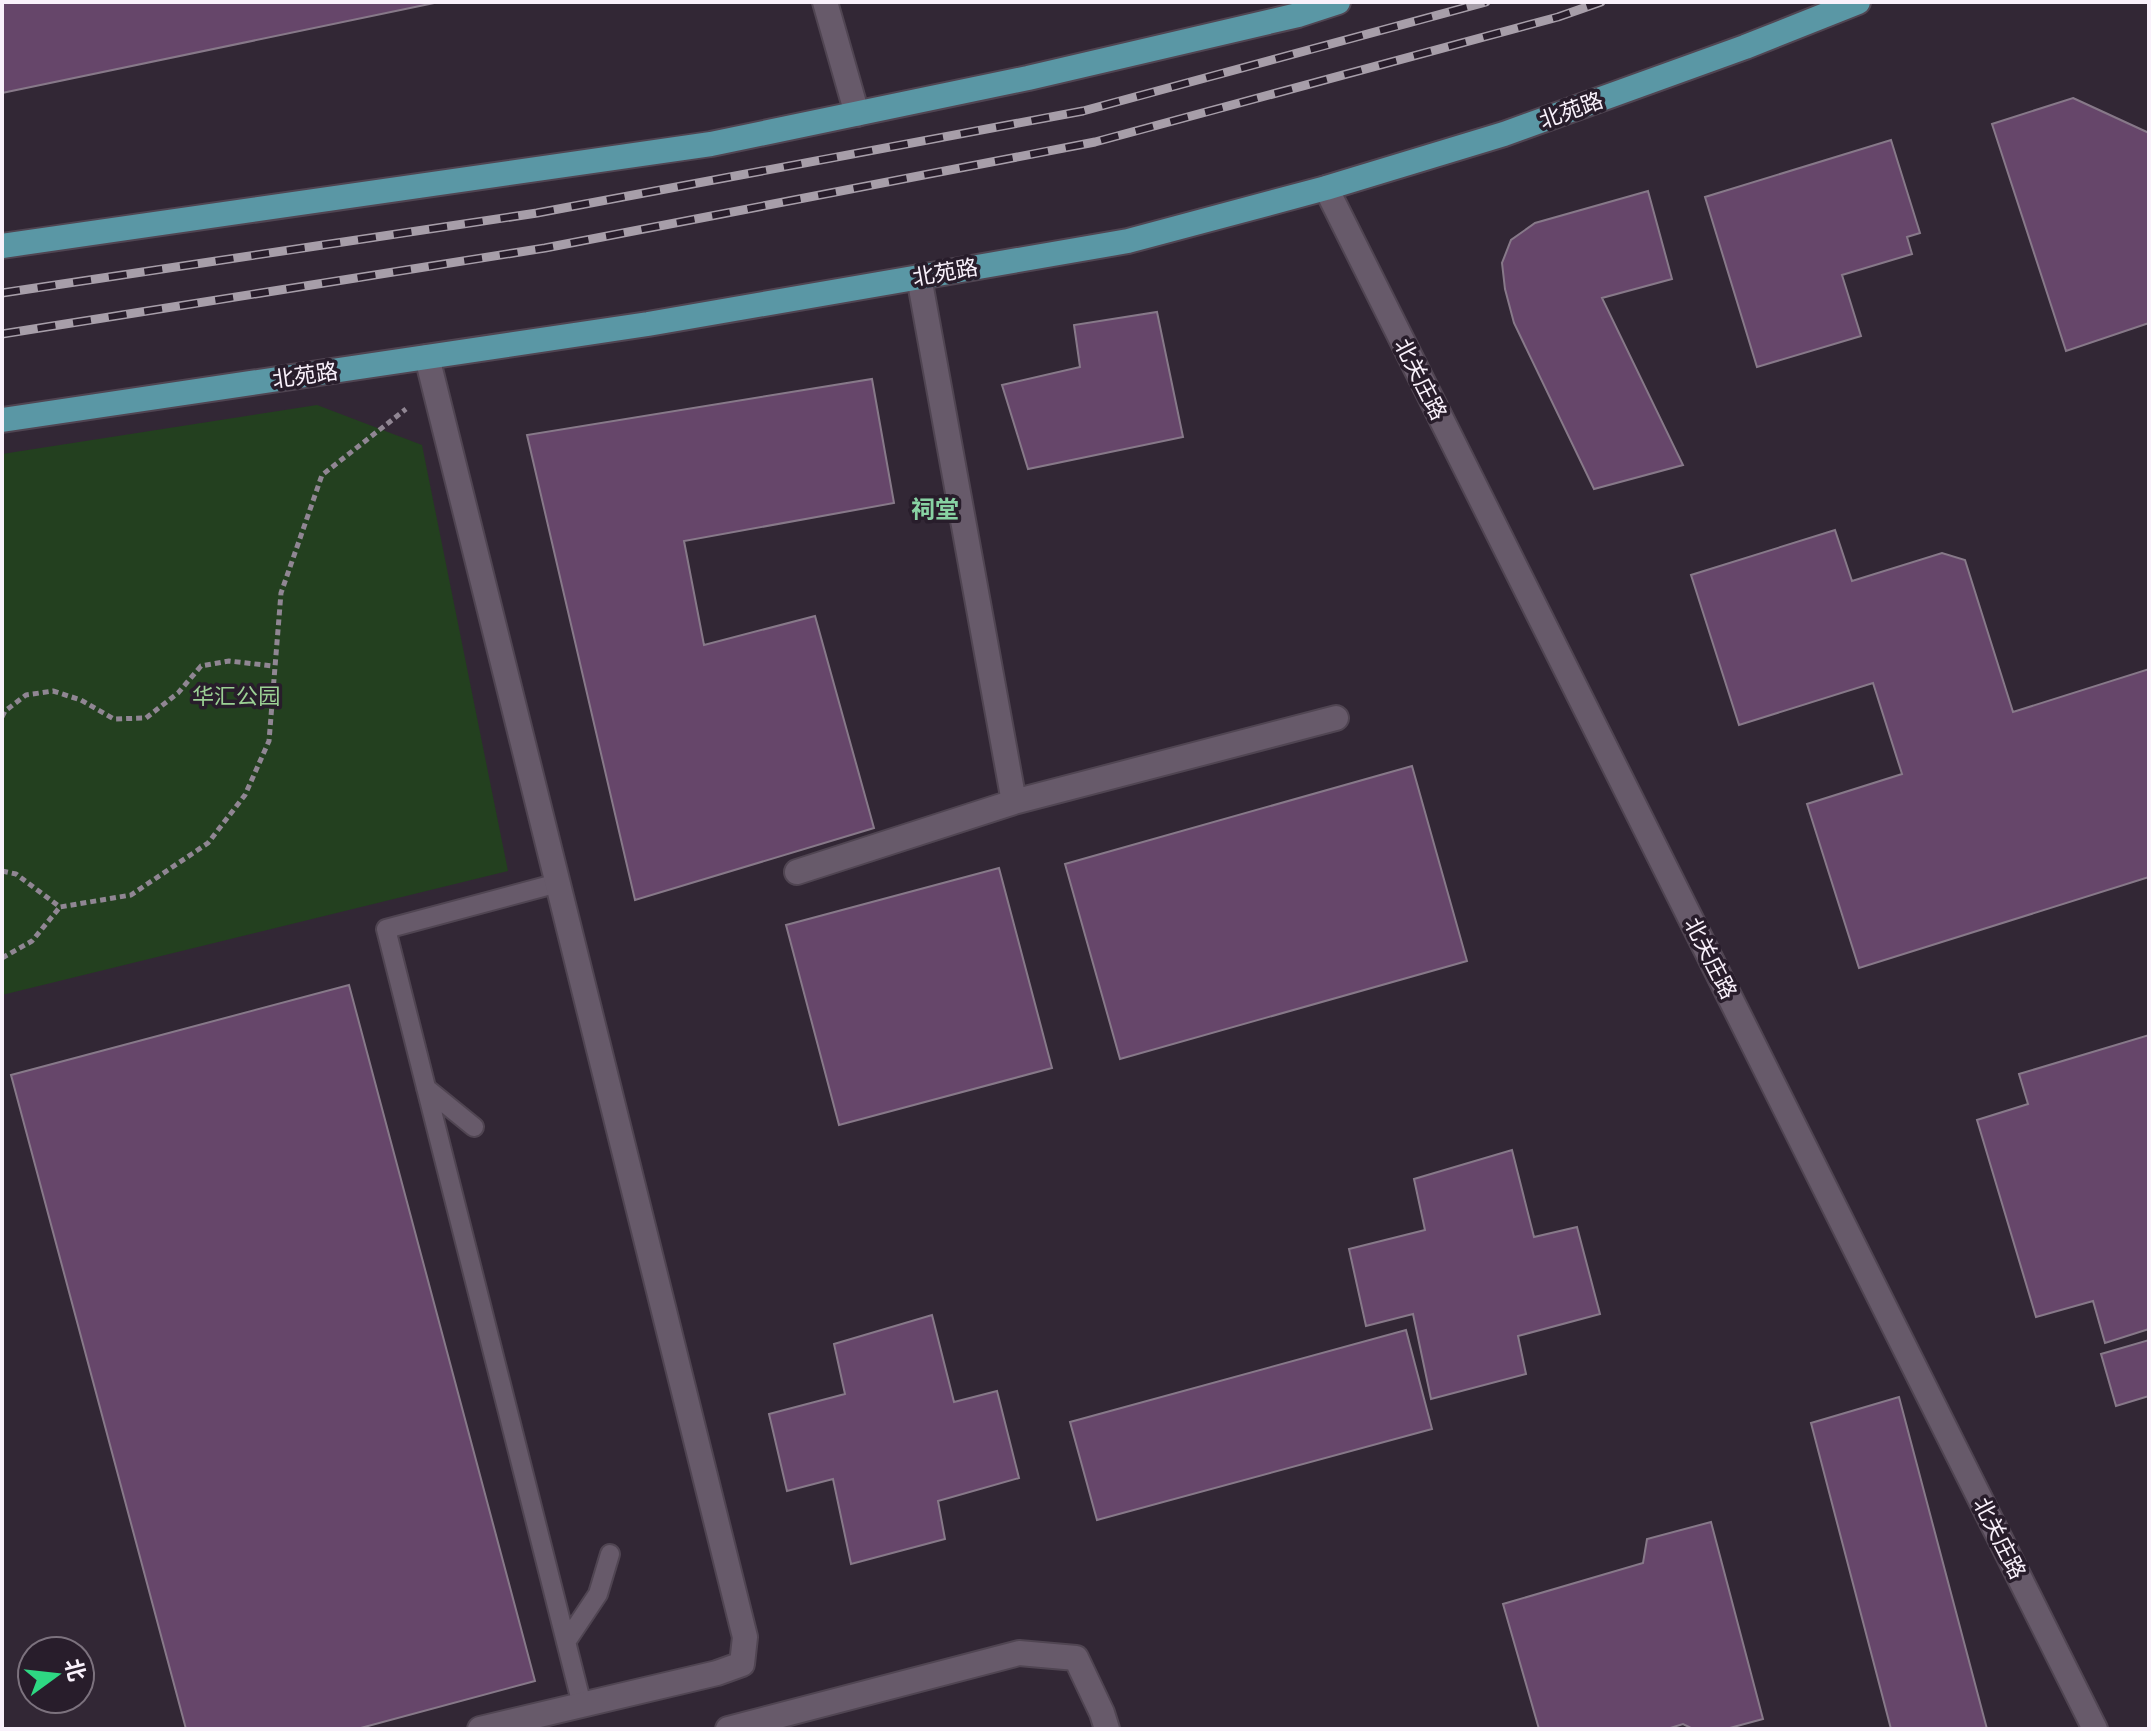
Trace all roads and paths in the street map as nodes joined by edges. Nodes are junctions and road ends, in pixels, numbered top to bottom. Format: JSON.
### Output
{"nodes":[{"id":1,"x":825,"y":2,"type":"edge"},
{"id":2,"x":1338,"y":2,"type":"edge"},
{"id":3,"x":1858,"y":2,"type":"edge"},
{"id":4,"x":857,"y":114,"type":"junction"},
{"id":5,"x":1326,"y":188,"type":"junction"},
{"id":6,"x":2,"y":246,"type":"edge"},
{"id":7,"x":919,"y":277,"type":"junction"},
{"id":8,"x":427,"y":357,"type":"junction"},
{"id":9,"x":437,"y":398,"type":"junction"},
{"id":10,"x":2,"y":420,"type":"edge"},
{"id":11,"x":273,"y":666,"type":"junction"},
{"id":12,"x":2,"y":717,"type":"edge"},
{"id":13,"x":1336,"y":718,"type":"dead end"},
{"id":14,"x":1014,"y":802,"type":"junction"},
{"id":15,"x":2,"y":871,"type":"edge"},
{"id":16,"x":797,"y":872,"type":"dead end"},
{"id":17,"x":558,"y":883,"type":"junction"},
{"id":18,"x":60,"y":907,"type":"junction"},
{"id":19,"x":2,"y":958,"type":"edge"},
{"id":20,"x":426,"y":1088,"type":"junction"},
{"id":21,"x":474,"y":1127,"type":"dead end"},
{"id":22,"x":610,"y":1554,"type":"dead end"},
{"id":23,"x":566,"y":1642,"type":"junction"},
{"id":24,"x":582,"y":1705,"type":"junction"},
{"id":25,"x":480,"y":1729,"type":"edge"},
{"id":26,"x":728,"y":1729,"type":"edge"},
{"id":27,"x":1107,"y":1729,"type":"edge"},
{"id":28,"x":2095,"y":1729,"type":"edge"}],
"edges":[{"from":1,"to":4,"type":"street"},
{"from":2,"to":4,"type":"main road"},
{"from":3,"to":5,"type":"main road","name":"北苑路"},
{"from":4,"to":6,"type":"main road"},
{"from":5,"to":7,"type":"main road","name":"北苑路"},
{"from":5,"to":28,"type":"street","name":"北关庄路"},
{"from":7,"to":8,"type":"main road","name":"北苑路"},
{"from":7,"to":14,"type":"street"},
{"from":8,"to":9,"type":"street"},
{"from":8,"to":10,"type":"main road","name":"北苑路"},
{"from":9,"to":11,"type":"path"},
{"from":9,"to":17,"type":"street"},
{"from":11,"to":12,"type":"path"},
{"from":11,"to":18,"type":"path"},
{"from":13,"to":14,"type":"street"},
{"from":14,"to":16,"type":"street"},
{"from":15,"to":18,"type":"path"},
{"from":17,"to":20,"type":"lane"},
{"from":17,"to":24,"type":"street"},
{"from":18,"to":19,"type":"path"},
{"from":20,"to":21,"type":"lane"},
{"from":20,"to":23,"type":"lane"},
{"from":22,"to":23,"type":"lane"},
{"from":23,"to":24,"type":"lane"},
{"from":24,"to":25,"type":"street"},
{"from":26,"to":27,"type":"street"}]}
